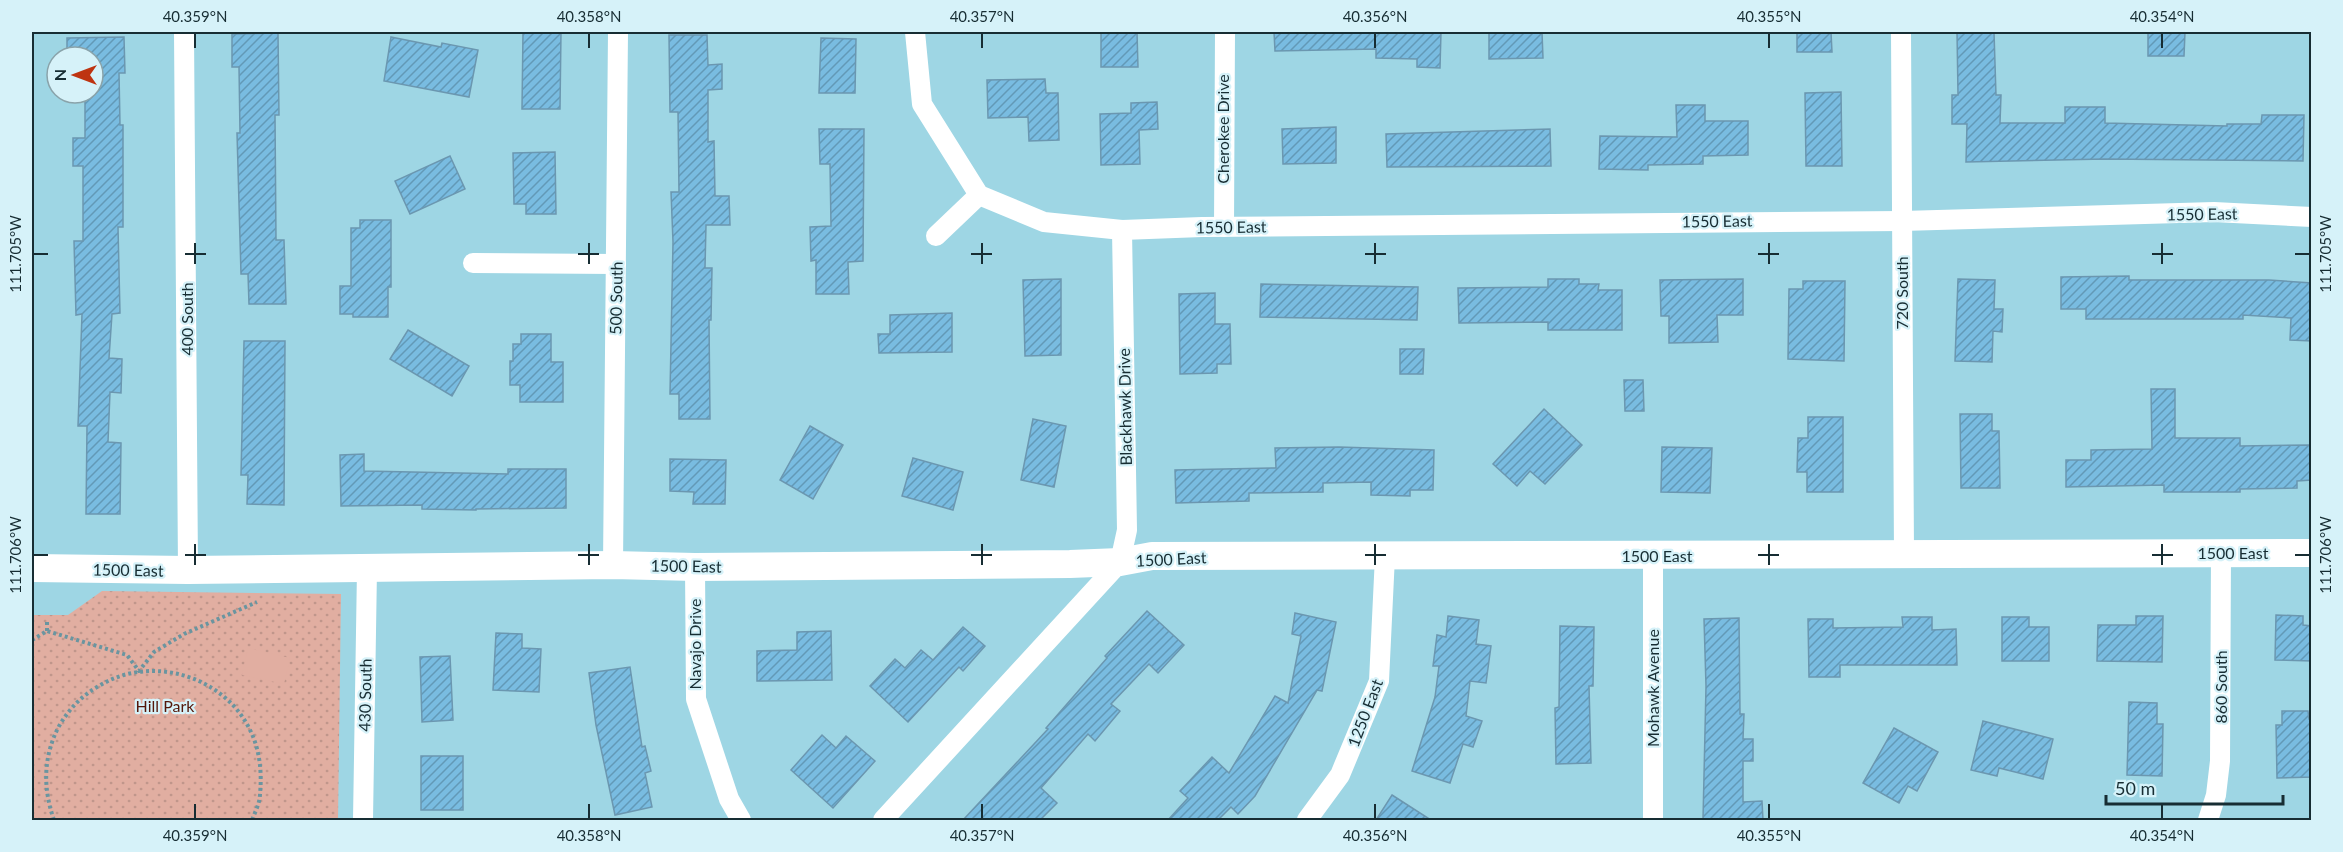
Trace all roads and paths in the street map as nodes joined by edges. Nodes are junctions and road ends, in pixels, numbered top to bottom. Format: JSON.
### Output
{"nodes":[{"id":1,"x":184,"y":32,"type":"edge"},
{"id":2,"x":618,"y":32,"type":"edge"},
{"id":3,"x":915,"y":32,"type":"edge"},
{"id":4,"x":1225,"y":32,"type":"edge"},
{"id":5,"x":1901,"y":32,"type":"edge"},
{"id":6,"x":979,"y":195,"type":"junction"},
{"id":7,"x":2312,"y":217,"type":"edge"},
{"id":8,"x":1902,"y":221,"type":"junction"},
{"id":9,"x":1224,"y":227,"type":"junction"},
{"id":10,"x":1122,"y":230,"type":"junction"},
{"id":11,"x":936,"y":236,"type":"dead end"},
{"id":12,"x":473,"y":263,"type":"dead end"},
{"id":13,"x":616,"y":264,"type":"junction"},
{"id":14,"x":2222,"y":553,"type":"junction"},
{"id":15,"x":2312,"y":553,"type":"edge"},
{"id":16,"x":1904,"y":555,"type":"junction"},
{"id":17,"x":1385,"y":556,"type":"junction"},
{"id":18,"x":1653,"y":556,"type":"junction"},
{"id":19,"x":1120,"y":562,"type":"junction"},
{"id":20,"x":613,"y":565,"type":"junction"},
{"id":21,"x":695,"y":567,"type":"junction"},
{"id":22,"x":32,"y":568,"type":"edge"},
{"id":23,"x":367,"y":568,"type":"junction"},
{"id":24,"x":188,"y":570,"type":"junction"},
{"id":25,"x":256,"y":602,"type":"dead end"},
{"id":26,"x":47,"y":622,"type":"dead end"},
{"id":27,"x":47,"y":631,"type":"junction"},
{"id":28,"x":32,"y":640,"type":"edge"},
{"id":29,"x":139,"y":670,"type":"junction"},
{"id":30,"x":54,"y":820,"type":"edge"},
{"id":31,"x":252,"y":820,"type":"edge"},
{"id":32,"x":363,"y":820,"type":"edge"},
{"id":33,"x":741,"y":820,"type":"edge"},
{"id":34,"x":883,"y":820,"type":"edge"},
{"id":35,"x":1307,"y":820,"type":"edge"},
{"id":36,"x":1653,"y":820,"type":"edge"},
{"id":37,"x":2208,"y":820,"type":"edge"}],
"edges":[{"from":1,"to":24,"type":"street","name":"400 South"},
{"from":2,"to":13,"type":"street","name":"500 South"},
{"from":3,"to":6,"type":"street"},
{"from":4,"to":9,"type":"street","name":"Cherokee Drive"},
{"from":5,"to":8,"type":"street","name":"720 South"},
{"from":6,"to":10,"type":"street"},
{"from":6,"to":11,"type":"street"},
{"from":7,"to":8,"type":"street","name":"1550 East"},
{"from":8,"to":9,"type":"street","name":"1550 East"},
{"from":8,"to":16,"type":"street","name":"720 South"},
{"from":9,"to":10,"type":"street","name":"1550 East"},
{"from":10,"to":19,"type":"street","name":"Blackhawk Drive"},
{"from":12,"to":13,"type":"street"},
{"from":13,"to":20,"type":"street","name":"500 South"},
{"from":14,"to":15,"type":"street","name":"1500 East"},
{"from":14,"to":16,"type":"street","name":"1500 East"},
{"from":14,"to":37,"type":"street","name":"860 South"},
{"from":16,"to":18,"type":"street","name":"1500 East"},
{"from":17,"to":18,"type":"street","name":"1500 East"},
{"from":17,"to":19,"type":"street","name":"1500 East"},
{"from":17,"to":35,"type":"street","name":"1250 East"},
{"from":18,"to":36,"type":"street","name":"Mohawk Avenue"},
{"from":19,"to":21,"type":"street","name":"1500 East"},
{"from":19,"to":34,"type":"street"},
{"from":20,"to":21,"type":"street","name":"1500 East"},
{"from":20,"to":23,"type":"street","name":"1500 East"},
{"from":21,"to":33,"type":"street","name":"Navajo Drive"},
{"from":22,"to":24,"type":"street","name":"1500 East"},
{"from":23,"to":24,"type":"street","name":"1500 East"},
{"from":23,"to":32,"type":"street","name":"430 South"},
{"from":25,"to":29,"type":"path"},
{"from":26,"to":27,"type":"path"},
{"from":27,"to":28,"type":"path"},
{"from":27,"to":29,"type":"path"},
{"from":29,"to":30,"type":"path"},
{"from":29,"to":31,"type":"path"}]}
